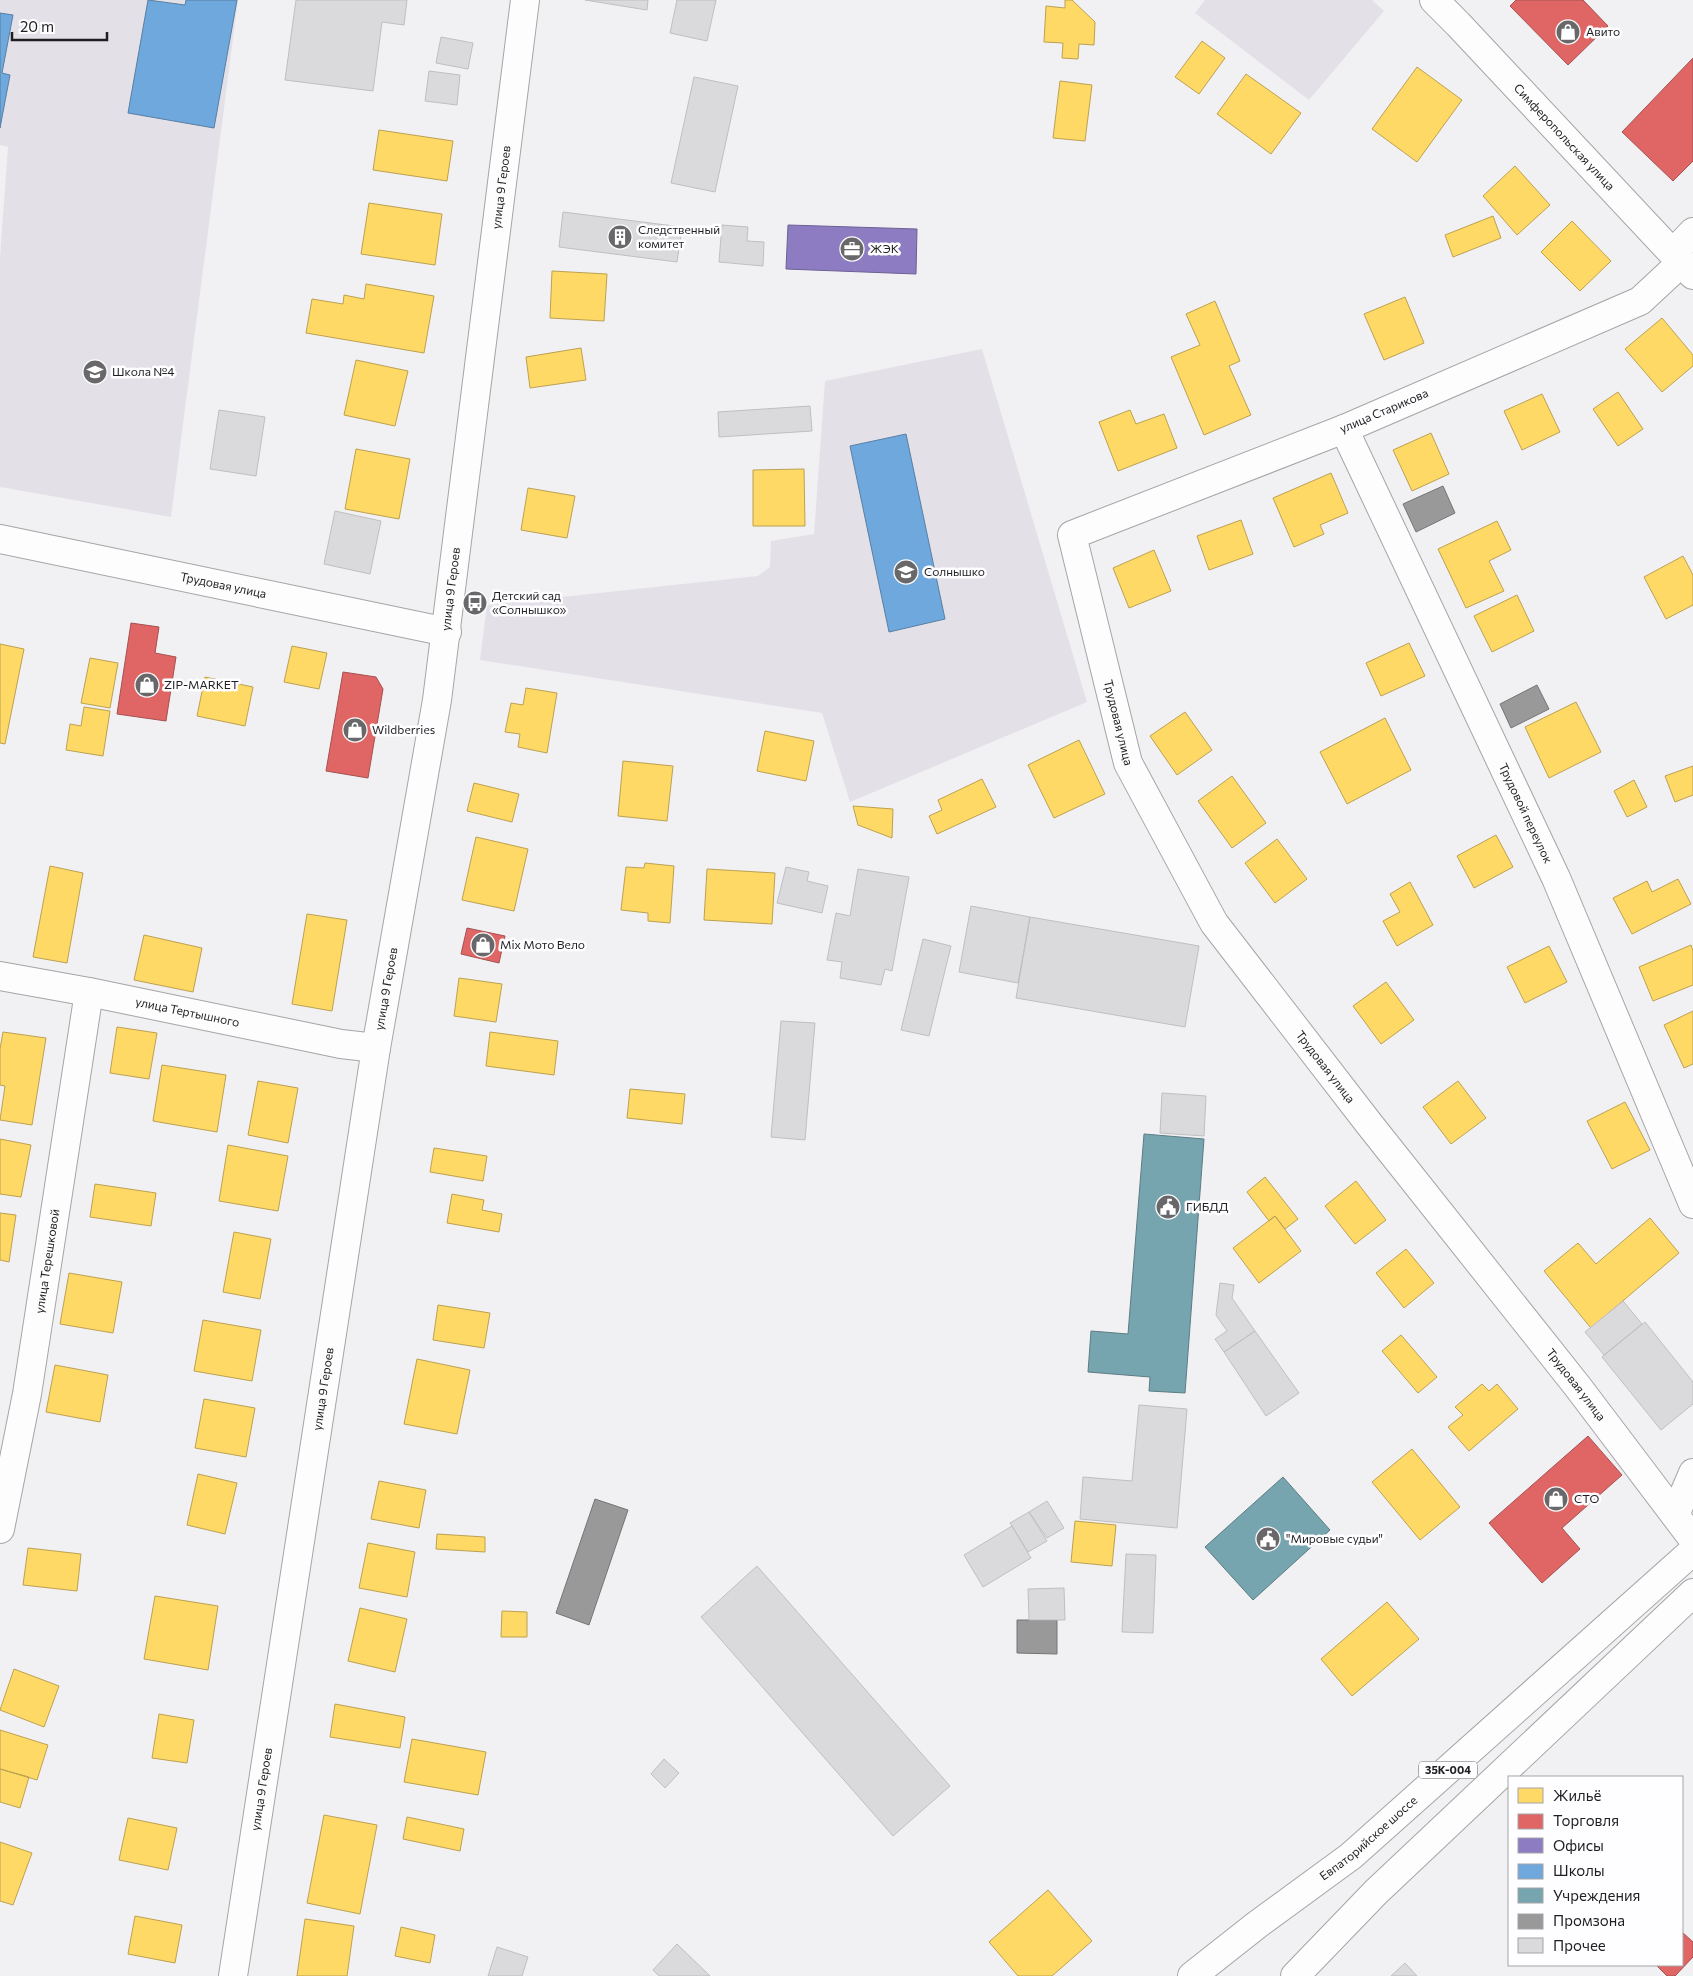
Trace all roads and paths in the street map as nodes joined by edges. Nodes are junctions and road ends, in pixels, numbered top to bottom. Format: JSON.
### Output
{"nodes":[{"id":1,"x":525,"y":0,"type":"edge"},
{"id":2,"x":1434,"y":0,"type":"edge"},
{"id":3,"x":1693,"y":232,"type":"edge"},
{"id":4,"x":1683,"y":263,"type":"edge"},
{"id":5,"x":1344,"y":429,"type":"junction"},
{"id":6,"x":1072,"y":535,"type":"joint"},
{"id":7,"x":0,"y":539,"type":"edge"},
{"id":8,"x":446,"y":632,"type":"junction"},
{"id":9,"x":0,"y":976,"type":"edge"},
{"id":10,"x":89,"y":992,"type":"junction"},
{"id":11,"x":376,"y":1048,"type":"junction"},
{"id":12,"x":1693,"y":1204,"type":"edge"},
{"id":13,"x":1693,"y":1473,"type":"edge"},
{"id":14,"x":1675,"y":1515,"type":"junction"},
{"id":15,"x":0,"y":1529,"type":"edge"},
{"id":16,"x":1693,"y":1539,"type":"edge"},
{"id":17,"x":1693,"y":1551,"type":"edge"},
{"id":18,"x":1693,"y":1593,"type":"edge"},
{"id":19,"x":233,"y":1976,"type":"edge"},
{"id":20,"x":1192,"y":1976,"type":"edge"},
{"id":21,"x":1295,"y":1976,"type":"edge"}],
"edges":[{"from":1,"to":8,"type":"street","name":"улица 9 Героев"},
{"from":2,"to":4,"type":"street","name":"Симферопольская улица"},
{"from":3,"to":4,"type":"street","name":"улица Старикова"},
{"from":4,"to":5,"type":"street","name":"улица Старикова"},
{"from":5,"to":6,"type":"street","name":"улица Старикова"},
{"from":5,"to":12,"type":"street","name":"Трудовой переулок"},
{"from":6,"to":14,"type":"street","name":"Трудовая улица"},
{"from":7,"to":8,"type":"street","name":"Трудовая улица"},
{"from":8,"to":11,"type":"street","name":"улица 9 Героев"},
{"from":9,"to":10,"type":"street","name":"улица Тертышного"},
{"from":10,"to":11,"type":"street","name":"улица Тертышного"},
{"from":10,"to":15,"type":"street","name":"улица Терешковой"},
{"from":11,"to":19,"type":"street","name":"улица 9 Героев"},
{"from":13,"to":14,"type":"street"},
{"from":14,"to":16,"type":"street","name":"Трудовая улица"},
{"from":17,"to":20,"type":"street","name":"Евпаторийское шоссе","number":"35К-004"},
{"from":18,"to":21,"type":"street","number":"35К-004"}]}
